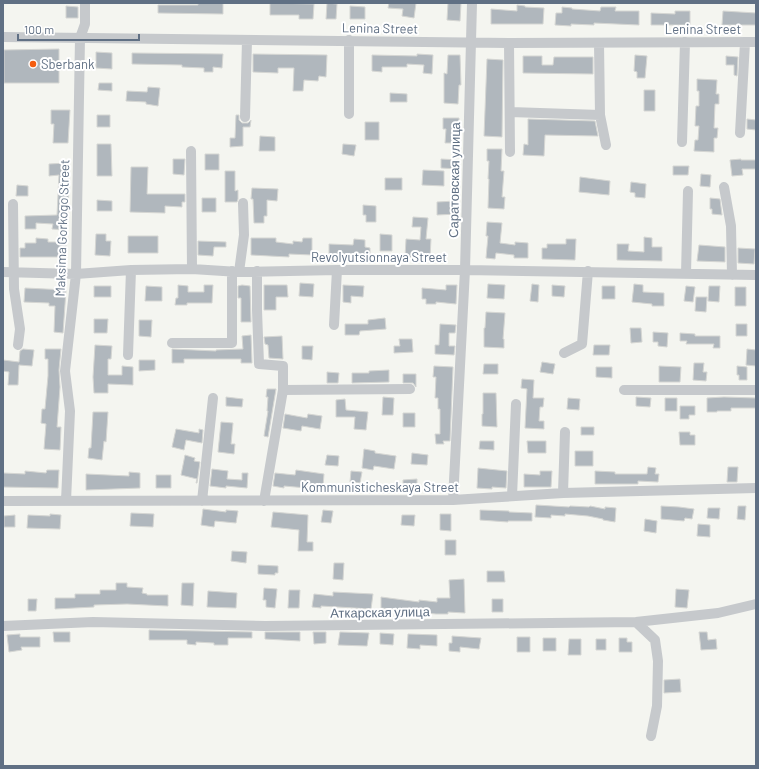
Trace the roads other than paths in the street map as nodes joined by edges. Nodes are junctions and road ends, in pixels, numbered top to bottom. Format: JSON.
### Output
{"nodes":[{"id":1,"x":85,"y":3,"type":"edge"},
{"id":2,"x":472,"y":3,"type":"edge"},
{"id":3,"x":3,"y":37,"type":"edge"},
{"id":4,"x":80,"y":38,"type":"junction"},
{"id":5,"x":247,"y":40,"type":"junction"},
{"id":6,"x":349,"y":40,"type":"junction"},
{"id":7,"x":470,"y":42,"type":"junction"},
{"id":8,"x":685,"y":42,"type":"junction"},
{"id":9,"x":745,"y":42,"type":"junction"},
{"id":10,"x":756,"y":42,"type":"edge"},
{"id":11,"x":509,"y":43,"type":"junction"},
{"id":12,"x":599,"y":43,"type":"junction"},
{"id":13,"x":510,"y":112,"type":"junction"},
{"id":14,"x":349,"y":114,"type":"dead end"},
{"id":15,"x":600,"y":115,"type":"junction"},
{"id":16,"x":245,"y":117,"type":"dead end"},
{"id":17,"x":740,"y":133,"type":"dead end"},
{"id":18,"x":682,"y":142,"type":"dead end"},
{"id":19,"x":606,"y":145,"type":"dead end"},
{"id":20,"x":191,"y":151,"type":"dead end"},
{"id":21,"x":510,"y":152,"type":"dead end"},
{"id":22,"x":724,"y":187,"type":"dead end"},
{"id":23,"x":688,"y":191,"type":"dead end"},
{"id":24,"x":243,"y":203,"type":"dead end"},
{"id":25,"x":13,"y":204,"type":"dead end"},
{"id":26,"x":192,"y":269,"type":"junction"},
{"id":27,"x":131,"y":270,"type":"junction"},
{"id":28,"x":337,"y":270,"type":"junction"},
{"id":29,"x":465,"y":270,"type":"junction"},
{"id":30,"x":236,"y":271,"type":"junction"},
{"id":31,"x":257,"y":271,"type":"junction"},
{"id":32,"x":588,"y":271,"type":"junction"},
{"id":33,"x":3,"y":272,"type":"edge"},
{"id":34,"x":15,"y":272,"type":"junction"},
{"id":35,"x":76,"y":274,"type":"junction"},
{"id":36,"x":686,"y":274,"type":"junction"},
{"id":37,"x":732,"y":275,"type":"junction"},
{"id":38,"x":756,"y":275,"type":"edge"},
{"id":39,"x":334,"y":324,"type":"dead end"},
{"id":40,"x":172,"y":343,"type":"dead end"},
{"id":41,"x":18,"y":345,"type":"dead end"},
{"id":42,"x":564,"y":353,"type":"dead end"},
{"id":43,"x":128,"y":355,"type":"dead end"},
{"id":44,"x":410,"y":389,"type":"dead end"},
{"id":45,"x":282,"y":390,"type":"junction"},
{"id":46,"x":624,"y":390,"type":"dead end"},
{"id":47,"x":756,"y":390,"type":"edge"},
{"id":48,"x":213,"y":398,"type":"dead end"},
{"id":49,"x":516,"y":404,"type":"dead end"},
{"id":50,"x":565,"y":432,"type":"dead end"},
{"id":51,"x":756,"y":488,"type":"edge"},
{"id":52,"x":563,"y":493,"type":"junction"},
{"id":53,"x":512,"y":496,"type":"junction"},
{"id":54,"x":453,"y":500,"type":"junction"},
{"id":55,"x":3,"y":501,"type":"edge"},
{"id":56,"x":66,"y":501,"type":"junction"},
{"id":57,"x":202,"y":501,"type":"junction"},
{"id":58,"x":264,"y":501,"type":"junction"},
{"id":59,"x":756,"y":604,"type":"edge"},
{"id":60,"x":636,"y":622,"type":"junction"},
{"id":61,"x":3,"y":626,"type":"edge"},
{"id":62,"x":651,"y":736,"type":"dead end"}],
"edges":[{"from":1,"to":4,"type":"street","name":"Maksima Gorkogo Street"},
{"from":2,"to":7,"type":"street","name":"Саратовская улица"},
{"from":3,"to":4,"type":"street","name":"Lenina Street"},
{"from":4,"to":5,"type":"street","name":"Lenina Street"},
{"from":4,"to":35,"type":"street","name":"Maksima Gorkogo Street"},
{"from":5,"to":6,"type":"street","name":"Lenina Street"},
{"from":5,"to":16,"type":"street"},
{"from":6,"to":7,"type":"street","name":"Lenina Street"},
{"from":6,"to":14,"type":"street"},
{"from":7,"to":11,"type":"street","name":"Lenina Street"},
{"from":7,"to":29,"type":"street","name":"Саратовская улица"},
{"from":8,"to":9,"type":"street","name":"Lenina Street"},
{"from":8,"to":12,"type":"street","name":"Lenina Street"},
{"from":8,"to":18,"type":"street"},
{"from":9,"to":10,"type":"street","name":"Lenina Street"},
{"from":9,"to":17,"type":"street"},
{"from":11,"to":12,"type":"street","name":"Lenina Street"},
{"from":11,"to":13,"type":"street"},
{"from":12,"to":15,"type":"street"},
{"from":13,"to":15,"type":"street"},
{"from":13,"to":21,"type":"street"},
{"from":15,"to":19,"type":"street"},
{"from":20,"to":26,"type":"street"},
{"from":22,"to":37,"type":"street"},
{"from":23,"to":36,"type":"street"},
{"from":24,"to":30,"type":"street"},
{"from":25,"to":34,"type":"street"},
{"from":26,"to":27,"type":"street","name":"Revolyutsionnaya Street"},
{"from":26,"to":30,"type":"street","name":"Revolyutsionnaya Street"},
{"from":27,"to":35,"type":"street","name":"Revolyutsionnaya Street"},
{"from":27,"to":43,"type":"street"},
{"from":28,"to":29,"type":"street","name":"Revolyutsionnaya Street"},
{"from":28,"to":31,"type":"street","name":"Revolyutsionnaya Street"},
{"from":28,"to":39,"type":"street"},
{"from":29,"to":32,"type":"street","name":"Revolyutsionnaya Street"},
{"from":29,"to":54,"type":"street","name":"Саратовская улица"},
{"from":30,"to":31,"type":"street","name":"Revolyutsionnaya Street"},
{"from":30,"to":40,"type":"street"},
{"from":31,"to":45,"type":"street"},
{"from":32,"to":36,"type":"street","name":"Revolyutsionnaya Street"},
{"from":32,"to":42,"type":"street"},
{"from":33,"to":34,"type":"street","name":"Revolyutsionnaya Street"},
{"from":34,"to":35,"type":"street","name":"Revolyutsionnaya Street"},
{"from":34,"to":41,"type":"street"},
{"from":35,"to":56,"type":"street","name":"Maksima Gorkogo Street"},
{"from":36,"to":37,"type":"street","name":"Revolyutsionnaya Street"},
{"from":37,"to":38,"type":"street","name":"Revolyutsionnaya Street"},
{"from":44,"to":45,"type":"street"},
{"from":45,"to":58,"type":"street"},
{"from":46,"to":47,"type":"street"},
{"from":48,"to":57,"type":"street"},
{"from":49,"to":53,"type":"street"},
{"from":50,"to":52,"type":"street"},
{"from":51,"to":52,"type":"street","name":"Kommunisticheskaya Street"},
{"from":52,"to":53,"type":"street","name":"Kommunisticheskaya Street"},
{"from":53,"to":54,"type":"street","name":"Kommunisticheskaya Street"},
{"from":54,"to":58,"type":"street","name":"Kommunisticheskaya Street"},
{"from":55,"to":56,"type":"street","name":"Kommunisticheskaya Street"},
{"from":56,"to":57,"type":"street","name":"Kommunisticheskaya Street"},
{"from":57,"to":58,"type":"street","name":"Kommunisticheskaya Street"},
{"from":59,"to":60,"type":"street","name":"Аткарская улица"},
{"from":60,"to":61,"type":"street","name":"Аткарская улица"},
{"from":60,"to":62,"type":"street"}]}
